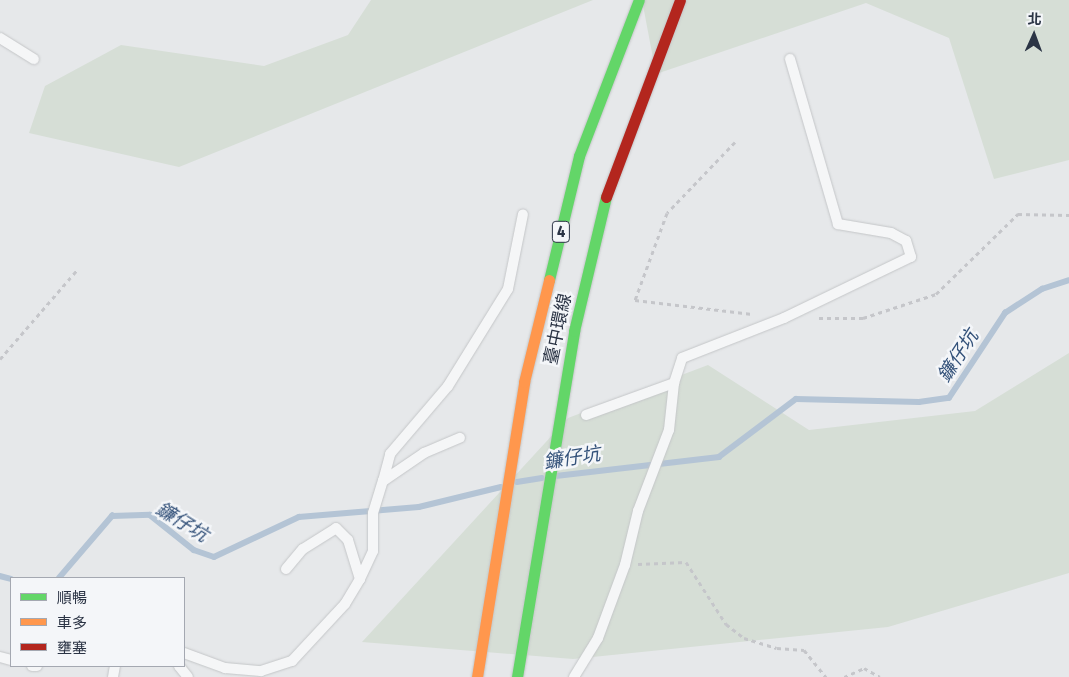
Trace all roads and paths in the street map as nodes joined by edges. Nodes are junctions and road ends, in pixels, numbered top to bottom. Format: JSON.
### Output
{"nodes":[{"id":1,"x":639,"y":0,"type":"edge"},
{"id":2,"x":680,"y":0,"type":"edge"},
{"id":3,"x":0,"y":38,"type":"edge"},
{"id":4,"x":34,"y":59,"type":"dead end"},
{"id":5,"x":790,"y":59,"type":"dead end"},
{"id":6,"x":735,"y":142,"type":"dead end"},
{"id":7,"x":523,"y":214,"type":"dead end"},
{"id":8,"x":77,"y":270,"type":"dead end"},
{"id":9,"x":635,"y":300,"type":"dead end"},
{"id":10,"x":0,"y":359,"type":"edge"},
{"id":11,"x":674,"y":383,"type":"junction"},
{"id":12,"x":586,"y":415,"type":"dead end"},
{"id":13,"x":460,"y":438,"type":"dead end"},
{"id":14,"x":382,"y":481,"type":"junction"},
{"id":15,"x":625,"y":565,"type":"junction"},
{"id":16,"x":286,"y":569,"type":"dead end"},
{"id":17,"x":360,"y":579,"type":"junction"},
{"id":18,"x":185,"y":653,"type":"edge"},
{"id":19,"x":180,"y":667,"type":"edge"},
{"id":20,"x":188,"y":677,"type":"edge"},
{"id":21,"x":477,"y":677,"type":"edge"},
{"id":22,"x":517,"y":677,"type":"edge"},
{"id":23,"x":574,"y":677,"type":"edge"},
{"id":24,"x":826,"y":677,"type":"edge"},
{"id":25,"x":844,"y":677,"type":"edge"},
{"id":26,"x":880,"y":677,"type":"edge"}],
"edges":[{"from":1,"to":21,"type":"highway","name":"臺中環線","number":"4"},
{"from":2,"to":22,"type":"highway","name":"臺中環線","number":"4"},
{"from":3,"to":4,"type":"lane"},
{"from":5,"to":11,"type":"lane"},
{"from":6,"to":9,"type":"path"},
{"from":7,"to":14,"type":"lane"},
{"from":8,"to":10,"type":"path"},
{"from":11,"to":12,"type":"lane"},
{"from":11,"to":15,"type":"lane"},
{"from":13,"to":14,"type":"lane"},
{"from":14,"to":17,"type":"lane"},
{"from":15,"to":23,"type":"lane"},
{"from":15,"to":24,"type":"path"},
{"from":16,"to":17,"type":"lane"},
{"from":17,"to":18,"type":"lane"},
{"from":19,"to":20,"type":"lane"},
{"from":25,"to":26,"type":"path"}]}
